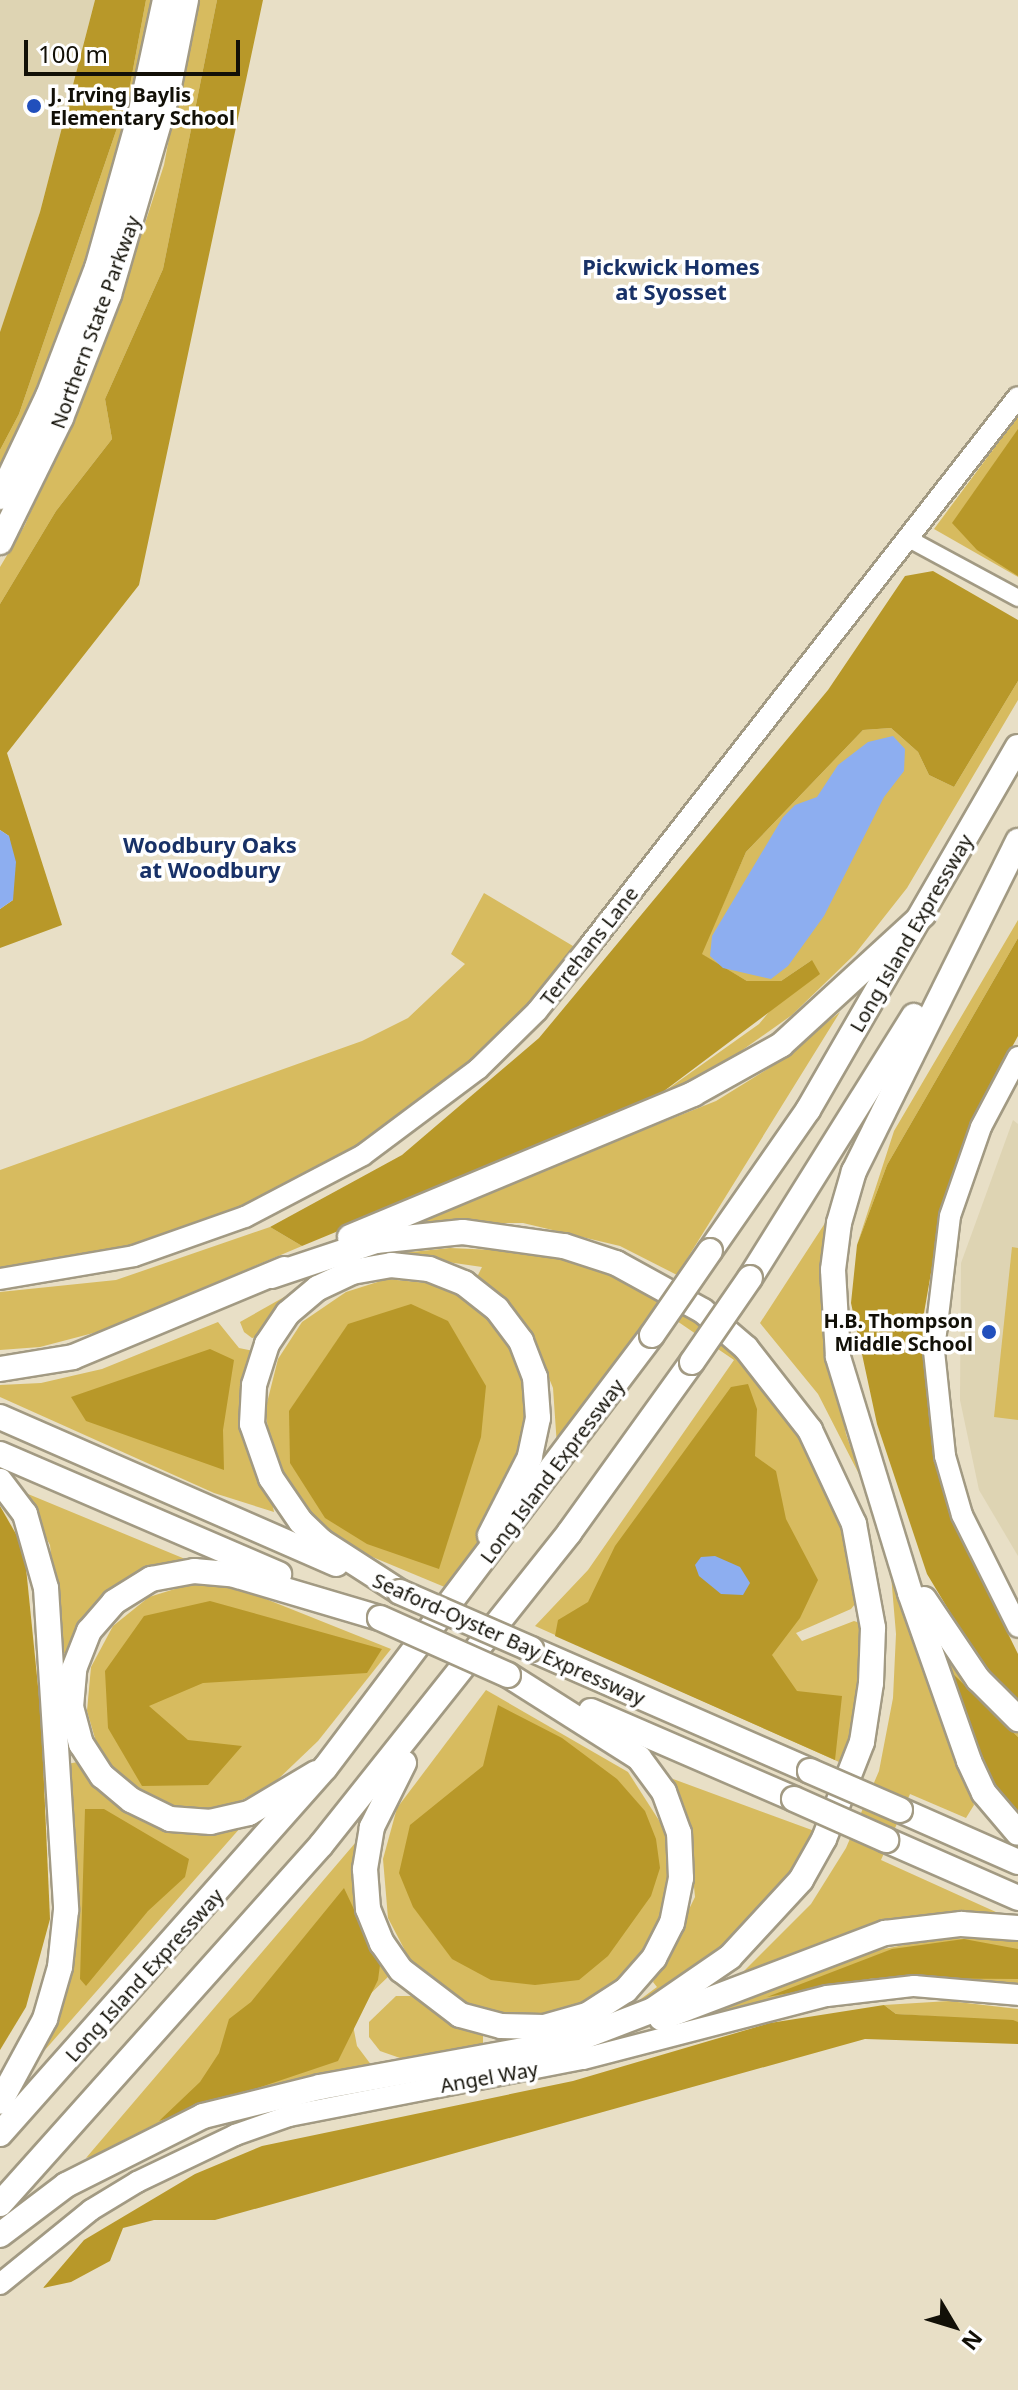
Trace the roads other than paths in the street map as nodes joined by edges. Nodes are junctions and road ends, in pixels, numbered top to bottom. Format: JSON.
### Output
{"nodes":[{"id":1,"x":165,"y":0,"type":"edge"},
{"id":2,"x":186,"y":0,"type":"edge"},
{"id":3,"x":1018,"y":397,"type":"edge"},
{"id":4,"x":0,"y":497,"type":"edge"},
{"id":5,"x":909,"y":539,"type":"junction"},
{"id":6,"x":0,"y":542,"type":"edge"},
{"id":7,"x":1018,"y":598,"type":"edge"},
{"id":8,"x":1018,"y":747,"type":"edge"},
{"id":9,"x":1018,"y":840,"type":"edge"},
{"id":10,"x":923,"y":915,"type":"junction"},
{"id":11,"x":1018,"y":1057,"type":"edge"},
{"id":12,"x":271,"y":1276,"type":"junction"},
{"id":13,"x":0,"y":1279,"type":"edge"},
{"id":14,"x":0,"y":1369,"type":"edge"},
{"id":15,"x":0,"y":1417,"type":"edge"},
{"id":16,"x":0,"y":1454,"type":"edge"},
{"id":17,"x":870,"y":1461,"type":"junction"},
{"id":18,"x":0,"y":1481,"type":"edge"},
{"id":19,"x":400,"y":1592,"type":"junction"},
{"id":20,"x":456,"y":1600,"type":"junction"},
{"id":21,"x":380,"y":1618,"type":"junction"},
{"id":22,"x":1018,"y":1627,"type":"edge"},
{"id":23,"x":494,"y":1629,"type":"junction"},
{"id":24,"x":508,"y":1675,"type":"junction"},
{"id":25,"x":1018,"y":1719,"type":"edge"},
{"id":26,"x":325,"y":1768,"type":"junction"},
{"id":27,"x":1018,"y":1833,"type":"edge"},
{"id":28,"x":1018,"y":1862,"type":"edge"},
{"id":29,"x":1018,"y":1898,"type":"edge"},
{"id":30,"x":1018,"y":1928,"type":"edge"},
{"id":31,"x":1018,"y":1995,"type":"edge"},
{"id":32,"x":570,"y":2042,"type":"junction"},
{"id":33,"x":0,"y":2102,"type":"edge"},
{"id":34,"x":0,"y":2133,"type":"edge"},
{"id":35,"x":5,"y":2215,"type":"edge"},
{"id":36,"x":0,"y":2284,"type":"edge"}],
"edges":[{"from":1,"to":4,"type":"highway","name":"Northern State Parkway"},
{"from":2,"to":6,"type":"highway","name":"Northern State Parkway"},
{"from":3,"to":5,"type":"main road","name":"Terrehans Lane"},
{"from":5,"to":7,"type":"street"},
{"from":5,"to":13,"type":"main road","name":"Terrehans Lane"},
{"from":8,"to":10,"type":"highway","name":"Long Island Expressway"},
{"from":9,"to":17,"type":"highway"},
{"from":9,"to":23,"type":"highway","bridge":true},
{"from":10,"to":12,"type":"highway"},
{"from":10,"to":20,"type":"highway","name":"Long Island Expressway","bridge":true},
{"from":11,"to":22,"type":"main road"},
{"from":12,"to":14,"type":"highway"},
{"from":12,"to":32,"type":"highway"},
{"from":15,"to":19,"type":"highway","name":"Seaford-Oyster Bay Expressway"},
{"from":16,"to":21,"type":"highway","name":"Seaford-Oyster Bay Expressway"},
{"from":17,"to":25,"type":"highway"},
{"from":17,"to":27,"type":"highway"},
{"from":18,"to":33,"type":"highway"},
{"from":19,"to":20,"type":"highway"},
{"from":19,"to":28,"type":"highway","name":"Seaford-Oyster Bay Expressway","bridge":true},
{"from":20,"to":26,"type":"highway","name":"Long Island Expressway"},
{"from":21,"to":24,"type":"highway","name":"Seaford-Oyster Bay Expressway","bridge":true},
{"from":21,"to":26,"type":"highway"},
{"from":23,"to":24,"type":"highway"},
{"from":23,"to":35,"type":"highway"},
{"from":24,"to":29,"type":"highway","name":"Seaford-Oyster Bay Expressway","bridge":true},
{"from":26,"to":34,"type":"highway","name":"Long Island Expressway"},
{"from":30,"to":32,"type":"highway"},
{"from":31,"to":36,"type":"main road","name":"Angel Way"},
{"from":32,"to":35,"type":"highway"}]}
